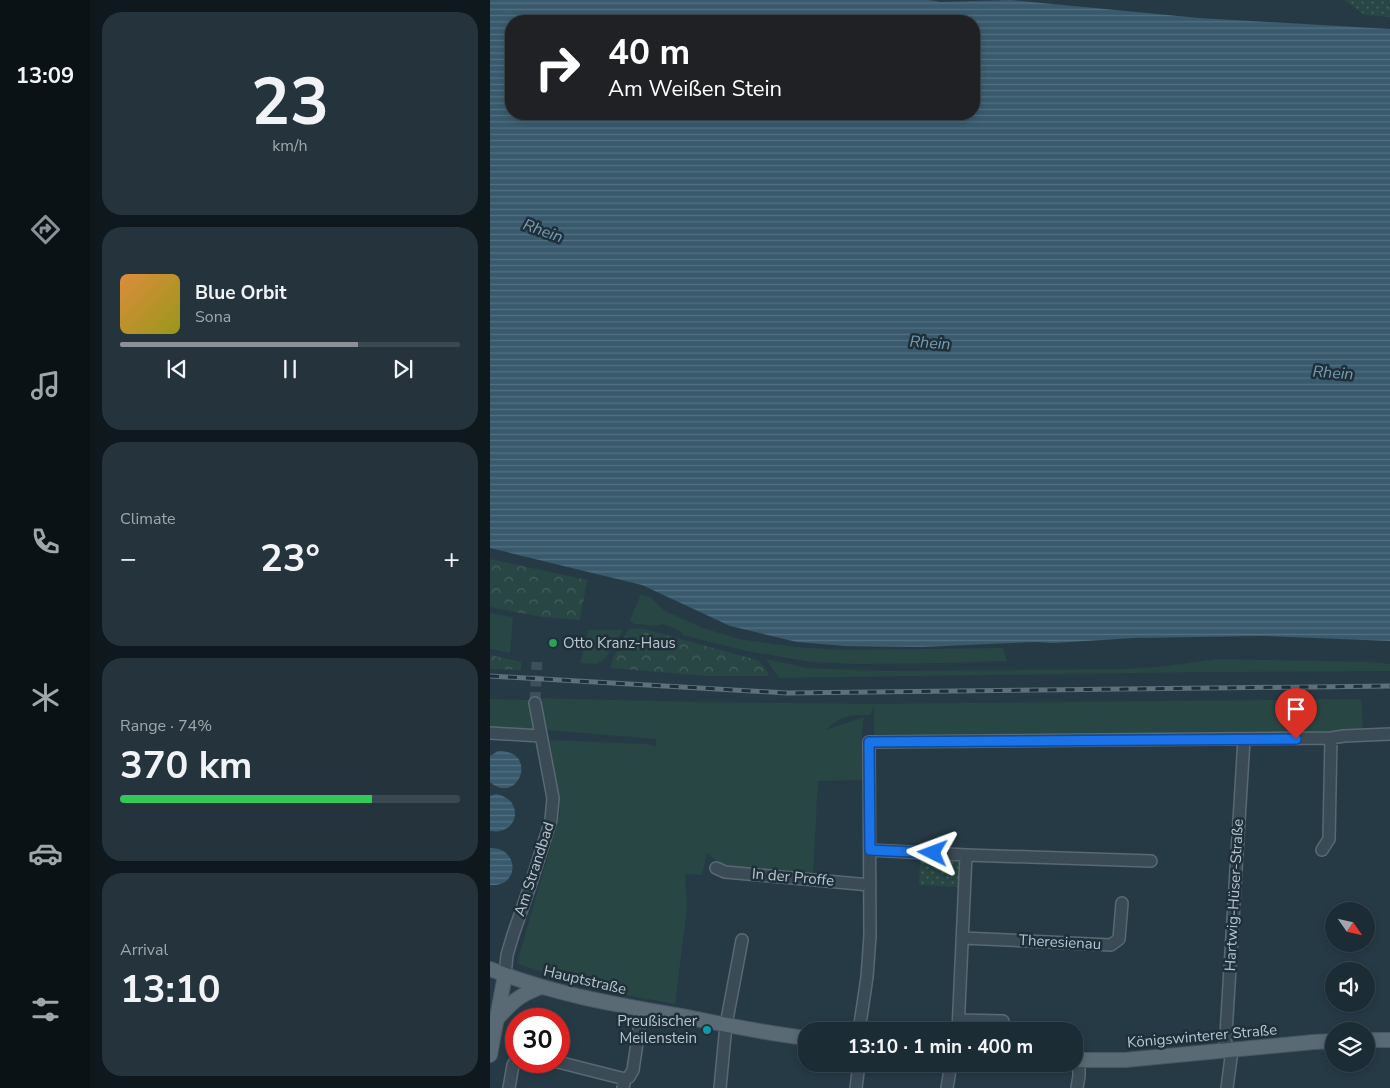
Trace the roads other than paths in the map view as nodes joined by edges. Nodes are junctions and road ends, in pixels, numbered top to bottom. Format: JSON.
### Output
{"nodes":[{"id":1,"x":535,"y":703,"type":"tunnel mouth"},
{"id":2,"x":490,"y":733,"type":"edge"},
{"id":3,"x":1390,"y":734,"type":"edge"},
{"id":4,"x":541,"y":736,"type":"junction"},
{"id":5,"x":1331,"y":738,"type":"junction"},
{"id":6,"x":1244,"y":740,"type":"junction"},
{"id":7,"x":870,"y":850,"type":"junction"},
{"id":8,"x":1322,"y":850,"type":"dead end"},
{"id":9,"x":966,"y":855,"type":"junction"},
{"id":10,"x":1151,"y":861,"type":"dead end"},
{"id":11,"x":716,"y":868,"type":"dead end"},
{"id":12,"x":870,"y":885,"type":"junction"},
{"id":13,"x":1122,"y":903,"type":"dead end"},
{"id":14,"x":962,"y":938,"type":"junction"},
{"id":15,"x":742,"y":940,"type":"dead end"},
{"id":16,"x":490,"y":969,"type":"edge"},
{"id":17,"x":505,"y":974,"type":"junction"},
{"id":18,"x":541,"y":987,"type":"junction"},
{"id":19,"x":490,"y":998,"type":"edge"},
{"id":20,"x":642,"y":1009,"type":"junction"},
{"id":21,"x":497,"y":1015,"type":"junction"},
{"id":22,"x":1003,"y":1021,"type":"dead end"},
{"id":23,"x":860,"y":1022,"type":"edge"},
{"id":24,"x":959,"y":1022,"type":"edge"},
{"id":25,"x":994,"y":1022,"type":"edge"},
{"id":26,"x":726,"y":1025,"type":"junction"},
{"id":27,"x":798,"y":1037,"type":"edge"},
{"id":28,"x":1375,"y":1040,"type":"edge"},
{"id":29,"x":1390,"y":1040,"type":"edge"},
{"id":30,"x":1325,"y":1041,"type":"edge"},
{"id":31,"x":1229,"y":1050,"type":"junction"},
{"id":32,"x":490,"y":1055,"type":"edge"},
{"id":33,"x":1083,"y":1060,"type":"edge"},
{"id":34,"x":570,"y":1066,"type":"edge"},
{"id":35,"x":858,"y":1072,"type":"edge"},
{"id":36,"x":950,"y":1072,"type":"edge"},
{"id":37,"x":1076,"y":1072,"type":"edge"},
{"id":38,"x":512,"y":1073,"type":"edge"},
{"id":39,"x":624,"y":1084,"type":"edge"},
{"id":40,"x":509,"y":1088,"type":"edge"},
{"id":41,"x":720,"y":1088,"type":"edge"},
{"id":42,"x":856,"y":1088,"type":"edge"},
{"id":43,"x":947,"y":1088,"type":"edge"},
{"id":44,"x":1077,"y":1088,"type":"edge"},
{"id":45,"x":1227,"y":1088,"type":"edge"}],
"edges":[{"from":1,"to":4,"type":"street","name":"Am Strandbad"},
{"from":2,"to":4,"type":"street"},
{"from":3,"to":5,"type":"street"},
{"from":4,"to":17,"type":"street","name":"Am Strandbad"},
{"from":5,"to":6,"type":"street"},
{"from":5,"to":8,"type":"street"},
{"from":6,"to":7,"type":"street"},
{"from":6,"to":31,"type":"street","name":"Hartwig-Hüser-Straße"},
{"from":7,"to":9,"type":"street"},
{"from":7,"to":12,"type":"street"},
{"from":9,"to":10,"type":"street"},
{"from":9,"to":14,"type":"street"},
{"from":11,"to":12,"type":"street","name":"In der Proffe"},
{"from":12,"to":23,"type":"street"},
{"from":13,"to":14,"type":"street","name":"Theresienau"},
{"from":14,"to":24,"type":"street"},
{"from":15,"to":26,"type":"street"},
{"from":16,"to":17,"type":"main road","name":"Hauptstraße"},
{"from":17,"to":18,"type":"main road","name":"Hauptstraße"},
{"from":17,"to":21,"type":"main road"},
{"from":18,"to":20,"type":"main road","name":"Hauptstraße"},
{"from":18,"to":21,"type":"main road"},
{"from":19,"to":21,"type":"main road"},
{"from":20,"to":26,"type":"main road","name":"Hauptstraße"},
{"from":20,"to":39,"type":"street"},
{"from":21,"to":32,"type":"main road"},
{"from":22,"to":25,"type":"street"},
{"from":26,"to":27,"type":"main road"},
{"from":26,"to":41,"type":"street"},
{"from":28,"to":29,"type":"main road"},
{"from":30,"to":31,"type":"main road","name":"Königswinterer Straße"},
{"from":31,"to":33,"type":"main road","name":"Königswinterer Straße"},
{"from":31,"to":45,"type":"street","name":"Hartwig-Hüser-Straße"},
{"from":34,"to":39,"type":"street"},
{"from":35,"to":42,"type":"street"},
{"from":36,"to":43,"type":"street"},
{"from":37,"to":44,"type":"street"},
{"from":38,"to":40,"type":"street"}]}
